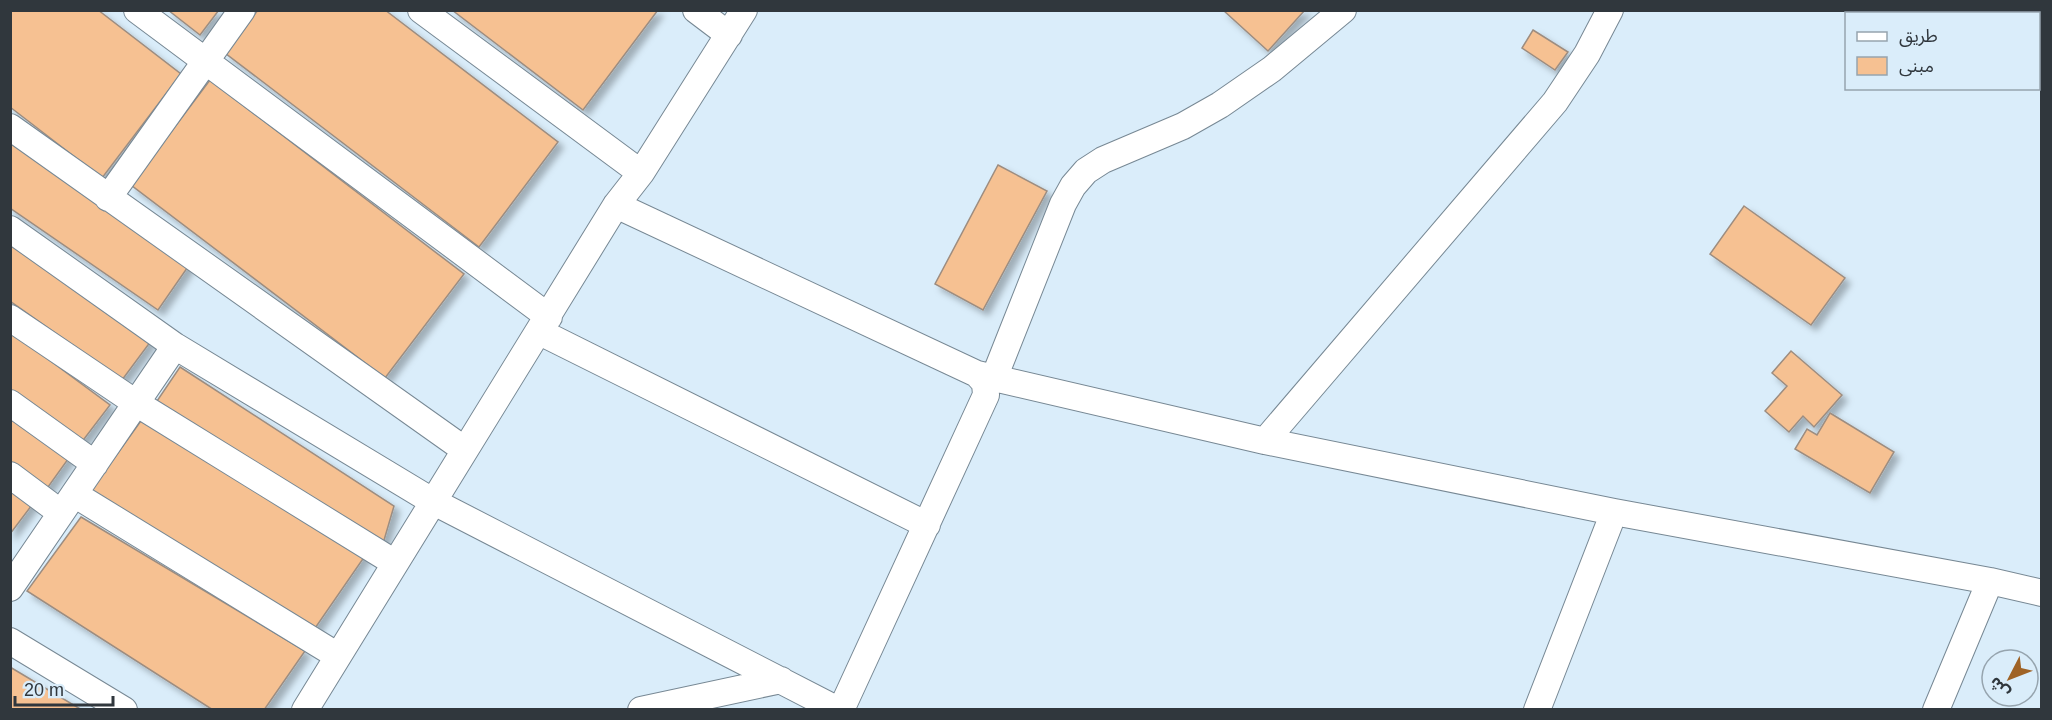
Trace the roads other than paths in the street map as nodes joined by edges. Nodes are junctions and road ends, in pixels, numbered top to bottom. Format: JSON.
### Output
{"nodes":[{"id":1,"x":137,"y":10,"type":"edge"},
{"id":2,"x":242,"y":10,"type":"edge"},
{"id":3,"x":421,"y":10,"type":"edge"},
{"id":4,"x":696,"y":10,"type":"edge"},
{"id":5,"x":744,"y":10,"type":"edge"},
{"id":6,"x":1343,"y":10,"type":"edge"},
{"id":7,"x":1610,"y":10,"type":"edge"},
{"id":8,"x":729,"y":35,"type":"junction"},
{"id":9,"x":205,"y":62,"type":"junction"},
{"id":10,"x":10,"y":128,"type":"edge"},
{"id":11,"x":641,"y":173,"type":"junction"},
{"id":12,"x":108,"y":198,"type":"junction"},
{"id":13,"x":616,"y":205,"type":"junction"},
{"id":14,"x":10,"y":229,"type":"edge"},
{"id":15,"x":10,"y":318,"type":"edge"},
{"id":16,"x":544,"y":325,"type":"junction"},
{"id":17,"x":175,"y":346,"type":"junction"},
{"id":18,"x":986,"y":376,"type":"junction"},
{"id":19,"x":10,"y":403,"type":"edge"},
{"id":20,"x":136,"y":403,"type":"junction"},
{"id":21,"x":1264,"y":441,"type":"junction"},
{"id":22,"x":465,"y":450,"type":"junction"},
{"id":23,"x":95,"y":464,"type":"junction"},
{"id":24,"x":10,"y":475,"type":"edge"},
{"id":25,"x":432,"y":501,"type":"junction"},
{"id":26,"x":68,"y":504,"type":"junction"},
{"id":27,"x":1614,"y":512,"type":"junction"},
{"id":28,"x":927,"y":525,"type":"junction"},
{"id":29,"x":395,"y":562,"type":"junction"},
{"id":30,"x":15,"y":572,"type":"edge"},
{"id":31,"x":1990,"y":581,"type":"junction"},
{"id":32,"x":2042,"y":593,"type":"edge"},
{"id":33,"x":10,"y":641,"type":"edge"},
{"id":34,"x":338,"y":656,"type":"junction"},
{"id":35,"x":781,"y":680,"type":"junction"},
{"id":36,"x":124,"y":710,"type":"edge"},
{"id":37,"x":305,"y":710,"type":"edge"},
{"id":38,"x":641,"y":710,"type":"edge"},
{"id":39,"x":840,"y":710,"type":"edge"},
{"id":40,"x":1537,"y":710,"type":"edge"},
{"id":41,"x":1936,"y":710,"type":"edge"}],
"edges":[{"from":1,"to":9,"type":"street"},
{"from":2,"to":9,"type":"street"},
{"from":3,"to":11,"type":"street"},
{"from":4,"to":8,"type":"street"},
{"from":5,"to":8,"type":"street"},
{"from":6,"to":18,"type":"street"},
{"from":7,"to":21,"type":"street"},
{"from":8,"to":11,"type":"street"},
{"from":9,"to":12,"type":"street"},
{"from":9,"to":16,"type":"street"},
{"from":10,"to":12,"type":"street"},
{"from":11,"to":13,"type":"street"},
{"from":12,"to":22,"type":"street"},
{"from":13,"to":16,"type":"street"},
{"from":13,"to":18,"type":"street"},
{"from":14,"to":17,"type":"street"},
{"from":15,"to":20,"type":"street"},
{"from":16,"to":22,"type":"street"},
{"from":16,"to":28,"type":"street"},
{"from":17,"to":20,"type":"street"},
{"from":17,"to":25,"type":"street"},
{"from":18,"to":21,"type":"street"},
{"from":18,"to":28,"type":"street"},
{"from":19,"to":23,"type":"street"},
{"from":20,"to":23,"type":"street"},
{"from":20,"to":29,"type":"street"},
{"from":21,"to":27,"type":"street"},
{"from":22,"to":25,"type":"street"},
{"from":23,"to":26,"type":"street"},
{"from":24,"to":26,"type":"street"},
{"from":25,"to":29,"type":"street"},
{"from":25,"to":35,"type":"street"},
{"from":26,"to":30,"type":"street"},
{"from":26,"to":34,"type":"street"},
{"from":27,"to":31,"type":"street"},
{"from":27,"to":40,"type":"street"},
{"from":28,"to":39,"type":"street"},
{"from":29,"to":34,"type":"street"},
{"from":31,"to":32,"type":"street"},
{"from":31,"to":41,"type":"street"},
{"from":33,"to":36,"type":"street"},
{"from":34,"to":37,"type":"street"},
{"from":35,"to":38,"type":"street"},
{"from":35,"to":39,"type":"street"}]}
